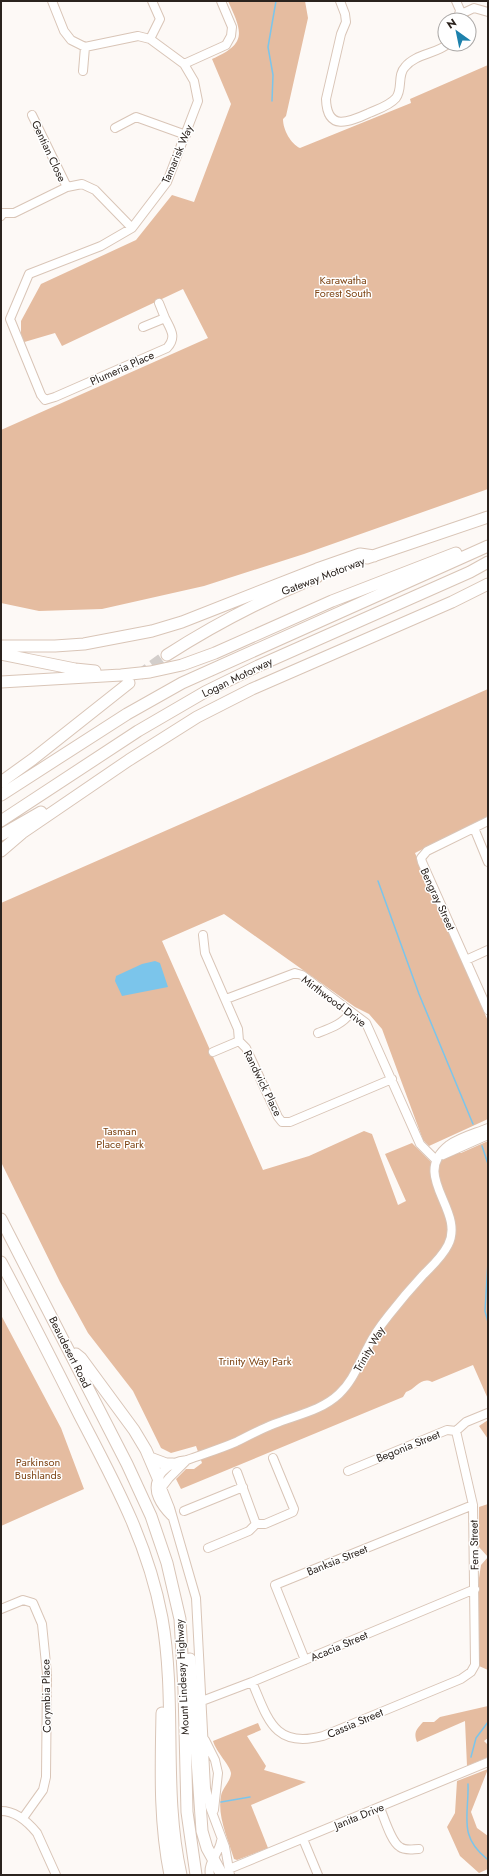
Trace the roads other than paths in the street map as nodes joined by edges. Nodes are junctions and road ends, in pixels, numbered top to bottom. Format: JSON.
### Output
{"nodes":[{"id":1,"x":52,"y":1,"type":"edge"},
{"id":2,"x":152,"y":1,"type":"edge"},
{"id":3,"x":221,"y":1,"type":"edge"},
{"id":4,"x":340,"y":1,"type":"edge"},
{"id":5,"x":456,"y":1,"type":"edge"},
{"id":6,"x":460,"y":12,"type":"edge"},
{"id":7,"x":467,"y":12,"type":"edge"},
{"id":8,"x":488,"y":12,"type":"edge"},
{"id":9,"x":150,"y":39,"type":"junction"},
{"id":10,"x":85,"y":47,"type":"junction"},
{"id":11,"x":437,"y":49,"type":"edge"},
{"id":12,"x":184,"y":64,"type":"junction"},
{"id":13,"x":83,"y":71,"type":"dead end"},
{"id":14,"x":32,"y":114,"type":"dead end"},
{"id":15,"x":115,"y":128,"type":"dead end"},
{"id":16,"x":186,"y":135,"type":"junction"},
{"id":17,"x":66,"y":187,"type":"junction"},
{"id":18,"x":2,"y":212,"type":"edge"},
{"id":19,"x":132,"y":228,"type":"junction"},
{"id":20,"x":158,"y":303,"type":"dead end"},
{"id":21,"x":1,"y":318,"type":"edge"},
{"id":22,"x":10,"y":318,"type":"junction"},
{"id":23,"x":165,"y":318,"type":"junction"},
{"id":24,"x":143,"y":327,"type":"dead end"},
{"id":25,"x":488,"y":517,"type":"edge"},
{"id":26,"x":488,"y":539,"type":"edge"},
{"id":27,"x":488,"y":546,"type":"edge"},
{"id":28,"x":374,"y":556,"type":"junction"},
{"id":29,"x":488,"y":562,"type":"edge"},
{"id":30,"x":488,"y":568,"type":"edge"},
{"id":31,"x":470,"y":572,"type":"junction"},
{"id":32,"x":488,"y":584,"type":"edge"},
{"id":33,"x":488,"y":588,"type":"edge"},
{"id":34,"x":452,"y":602,"type":"junction"},
{"id":35,"x":1,"y":638,"type":"edge"},
{"id":36,"x":84,"y":644,"type":"junction"},
{"id":37,"x":1,"y":646,"type":"edge"},
{"id":38,"x":1,"y":654,"type":"edge"},
{"id":39,"x":167,"y":655,"type":"tunnel mouth"},
{"id":40,"x":125,"y":679,"type":"junction"},
{"id":41,"x":1,"y":682,"type":"edge"},
{"id":42,"x":1,"y":782,"type":"edge"},
{"id":43,"x":1,"y":795,"type":"edge"},
{"id":44,"x":69,"y":801,"type":"junction"},
{"id":45,"x":1,"y":821,"type":"edge"},
{"id":46,"x":488,"y":821,"type":"edge"},
{"id":47,"x":474,"y":828,"type":"junction"},
{"id":48,"x":1,"y":835,"type":"edge"},
{"id":49,"x":1,"y":851,"type":"edge"},
{"id":50,"x":488,"y":862,"type":"edge"},
{"id":51,"x":203,"y":935,"type":"dead end"},
{"id":52,"x":488,"y":950,"type":"edge"},
{"id":53,"x":466,"y":960,"type":"junction"},
{"id":54,"x":226,"y":999,"type":"junction"},
{"id":55,"x":488,"y":1010,"type":"edge"},
{"id":56,"x":351,"y":1012,"type":"junction"},
{"id":57,"x":318,"y":1033,"type":"dead end"},
{"id":58,"x":239,"y":1040,"type":"junction"},
{"id":59,"x":213,"y":1052,"type":"dead end"},
{"id":60,"x":392,"y":1078,"type":"junction"},
{"id":61,"x":488,"y":1128,"type":"edge"},
{"id":62,"x":488,"y":1135,"type":"edge"},
{"id":63,"x":436,"y":1160,"type":"junction"},
{"id":64,"x":1,"y":1219,"type":"edge"},
{"id":65,"x":1,"y":1262,"type":"edge"},
{"id":66,"x":68,"y":1347,"type":"junction"},
{"id":67,"x":488,"y":1413,"type":"edge"},
{"id":68,"x":456,"y":1431,"type":"junction"},
{"id":69,"x":150,"y":1458,"type":"junction"},
{"id":70,"x":273,"y":1458,"type":"dead end"},
{"id":71,"x":187,"y":1460,"type":"junction"},
{"id":72,"x":173,"y":1464,"type":"junction"},
{"id":73,"x":348,"y":1471,"type":"dead end"},
{"id":74,"x":237,"y":1472,"type":"dead end"},
{"id":75,"x":160,"y":1483,"type":"junction"},
{"id":76,"x":138,"y":1485,"type":"joint"},
{"id":77,"x":243,"y":1487,"type":"junction"},
{"id":78,"x":120,"y":1494,"type":"joint"},
{"id":79,"x":473,"y":1505,"type":"junction"},
{"id":80,"x":184,"y":1511,"type":"dead end"},
{"id":81,"x":256,"y":1524,"type":"junction"},
{"id":82,"x":208,"y":1548,"type":"dead end"},
{"id":83,"x":475,"y":1589,"type":"junction"},
{"id":84,"x":1,"y":1609,"type":"edge"},
{"id":85,"x":180,"y":1619,"type":"junction"},
{"id":86,"x":305,"y":1660,"type":"junction"},
{"id":87,"x":475,"y":1661,"type":"joint"},
{"id":88,"x":252,"y":1682,"type":"junction"},
{"id":89,"x":169,"y":1687,"type":"junction"},
{"id":90,"x":202,"y":1701,"type":"junction"},
{"id":91,"x":204,"y":1738,"type":"junction"},
{"id":92,"x":488,"y":1762,"type":"edge"},
{"id":93,"x":217,"y":1766,"type":"junction"},
{"id":94,"x":205,"y":1774,"type":"junction"},
{"id":95,"x":380,"y":1808,"type":"junction"},
{"id":96,"x":1,"y":1811,"type":"edge"},
{"id":97,"x":213,"y":1813,"type":"junction"},
{"id":98,"x":23,"y":1818,"type":"junction"},
{"id":99,"x":303,"y":1839,"type":"junction"},
{"id":100,"x":221,"y":1841,"type":"junction"},
{"id":101,"x":419,"y":1849,"type":"dead end"},
{"id":102,"x":166,"y":1853,"type":"junction"},
{"id":103,"x":213,"y":1860,"type":"junction"},
{"id":104,"x":227,"y":1873,"type":"edge"},
{"id":105,"x":56,"y":1875,"type":"edge"},
{"id":106,"x":166,"y":1875,"type":"edge"},
{"id":107,"x":170,"y":1875,"type":"edge"},
{"id":108,"x":181,"y":1875,"type":"edge"},
{"id":109,"x":196,"y":1875,"type":"edge"},
{"id":110,"x":210,"y":1875,"type":"edge"},
{"id":111,"x":318,"y":1875,"type":"edge"}],
"edges":[{"from":1,"to":10,"type":"street"},
{"from":2,"to":9,"type":"street"},
{"from":3,"to":12,"type":"street"},
{"from":4,"to":11,"type":"street"},
{"from":5,"to":6,"type":"street"},
{"from":7,"to":8,"type":"street"},
{"from":9,"to":10,"type":"street"},
{"from":9,"to":12,"type":"street","name":"Tamarisk Way"},
{"from":10,"to":13,"type":"street"},
{"from":12,"to":16,"type":"street","name":"Tamarisk Way"},
{"from":14,"to":17,"type":"street","name":"Gentian Close"},
{"from":15,"to":16,"type":"street"},
{"from":16,"to":19,"type":"street","name":"Tamarisk Way"},
{"from":17,"to":18,"type":"street"},
{"from":17,"to":19,"type":"street"},
{"from":19,"to":22,"type":"street","name":"Tamarisk Way"},
{"from":20,"to":23,"type":"street","name":"Plumeria Place"},
{"from":21,"to":22,"type":"street"},
{"from":22,"to":23,"type":"street","name":"Plumeria Place"},
{"from":23,"to":24,"type":"street"},
{"from":25,"to":28,"type":"highway","name":"Gateway Motorway"},
{"from":26,"to":40,"type":"highway"},
{"from":27,"to":43,"type":"highway","name":"Logan Motorway"},
{"from":28,"to":36,"type":"highway"},
{"from":28,"to":39,"type":"highway","name":"Gateway Motorway"},
{"from":29,"to":31,"type":"highway","name":"Logan Motorway"},
{"from":30,"to":31,"type":"highway"},
{"from":31,"to":45,"type":"highway","name":"Logan Motorway"},
{"from":32,"to":34,"type":"highway"},
{"from":33,"to":34,"type":"highway"},
{"from":34,"to":44,"type":"highway"},
{"from":35,"to":36,"type":"highway"},
{"from":36,"to":37,"type":"highway"},
{"from":38,"to":40,"type":"highway"},
{"from":40,"to":41,"type":"highway"},
{"from":40,"to":42,"type":"highway"},
{"from":44,"to":48,"type":"highway"},
{"from":44,"to":49,"type":"highway"},
{"from":46,"to":47,"type":"street","name":"Bengray Street"},
{"from":47,"to":50,"type":"street"},
{"from":47,"to":53,"type":"street","name":"Bengray Street"},
{"from":51,"to":54,"type":"street","name":"Randwick Place"},
{"from":52,"to":53,"type":"street"},
{"from":53,"to":55,"type":"street","name":"Bengray Street"},
{"from":54,"to":56,"type":"street","name":"Mirthwood Drive"},
{"from":54,"to":58,"type":"street","name":"Randwick Place"},
{"from":56,"to":57,"type":"street"},
{"from":56,"to":60,"type":"street","name":"Mirthwood Drive"},
{"from":58,"to":59,"type":"street"},
{"from":58,"to":60,"type":"street","name":"Randwick Place"},
{"from":60,"to":63,"type":"street","name":"Mirthwood Drive"},
{"from":61,"to":63,"type":"street"},
{"from":62,"to":63,"type":"street"},
{"from":63,"to":71,"type":"street","name":"Trinity Way"},
{"from":64,"to":66,"type":"highway","name":"Beaudesert Road"},
{"from":65,"to":78,"type":"highway","name":"Beaudesert Road"},
{"from":66,"to":69,"type":"highway"},
{"from":66,"to":76,"type":"highway","name":"Beaudesert Road"},
{"from":67,"to":68,"type":"street","name":"Begonia Street"},
{"from":68,"to":73,"type":"street","name":"Begonia Street"},
{"from":68,"to":79,"type":"street","name":"Fern Street"},
{"from":69,"to":72,"type":"highway"},
{"from":69,"to":75,"type":"highway"},
{"from":70,"to":81,"type":"street"},
{"from":71,"to":72,"type":"street","name":"Trinity Way"},
{"from":71,"to":75,"type":"street","name":"Trinity Way"},
{"from":72,"to":75,"type":"street","name":"Trinity Way"},
{"from":74,"to":77,"type":"street"},
{"from":75,"to":90,"type":"street","name":"Mount Lindesay Highway"},
{"from":76,"to":85,"type":"highway","name":"Mount Lindesay Highway"},
{"from":77,"to":80,"type":"street"},
{"from":77,"to":81,"type":"street"},
{"from":78,"to":89,"type":"highway","name":"Mount Lindesay Highway"},
{"from":79,"to":83,"type":"street","name":"Fern Street"},
{"from":79,"to":86,"type":"street","name":"Banksia Street"},
{"from":81,"to":82,"type":"street"},
{"from":83,"to":86,"type":"street","name":"Acacia Street"},
{"from":83,"to":87,"type":"street","name":"Fern Street"},
{"from":84,"to":98,"type":"street","name":"Corymbia Place"},
{"from":85,"to":103,"type":"highway"},
{"from":85,"to":109,"type":"highway","name":"Mount Lindesay Highway"},
{"from":86,"to":88,"type":"street","name":"Acacia Street"},
{"from":87,"to":88,"type":"street","name":"Cassia Street"},
{"from":88,"to":90,"type":"street","name":"Acacia Street"},
{"from":89,"to":102,"type":"highway"},
{"from":89,"to":108,"type":"highway","name":"Mount Lindesay Highway"},
{"from":90,"to":91,"type":"street","name":"Mount Lindesay Highway"},
{"from":91,"to":93,"type":"street","name":"Mount Lindesay Highway"},
{"from":91,"to":94,"type":"street","name":"Mount Lindesay Highway"},
{"from":92,"to":95,"type":"street","name":"Janita Drive"},
{"from":93,"to":94,"type":"street"},
{"from":93,"to":97,"type":"street","name":"Mount Lindesay Highway"},
{"from":94,"to":97,"type":"street","name":"Mount Lindesay Highway"},
{"from":95,"to":99,"type":"street","name":"Janita Drive"},
{"from":95,"to":101,"type":"street"},
{"from":96,"to":98,"type":"street"},
{"from":97,"to":100,"type":"street","name":"Mount Lindesay Highway"},
{"from":98,"to":105,"type":"street"},
{"from":99,"to":104,"type":"street","name":"Janita Drive"},
{"from":99,"to":111,"type":"street"},
{"from":100,"to":103,"type":"street"},
{"from":100,"to":104,"type":"street","name":"Mount Lindesay Highway"},
{"from":102,"to":106,"type":"highway"},
{"from":102,"to":107,"type":"highway"},
{"from":103,"to":104,"type":"highway"},
{"from":103,"to":110,"type":"street"}]}
